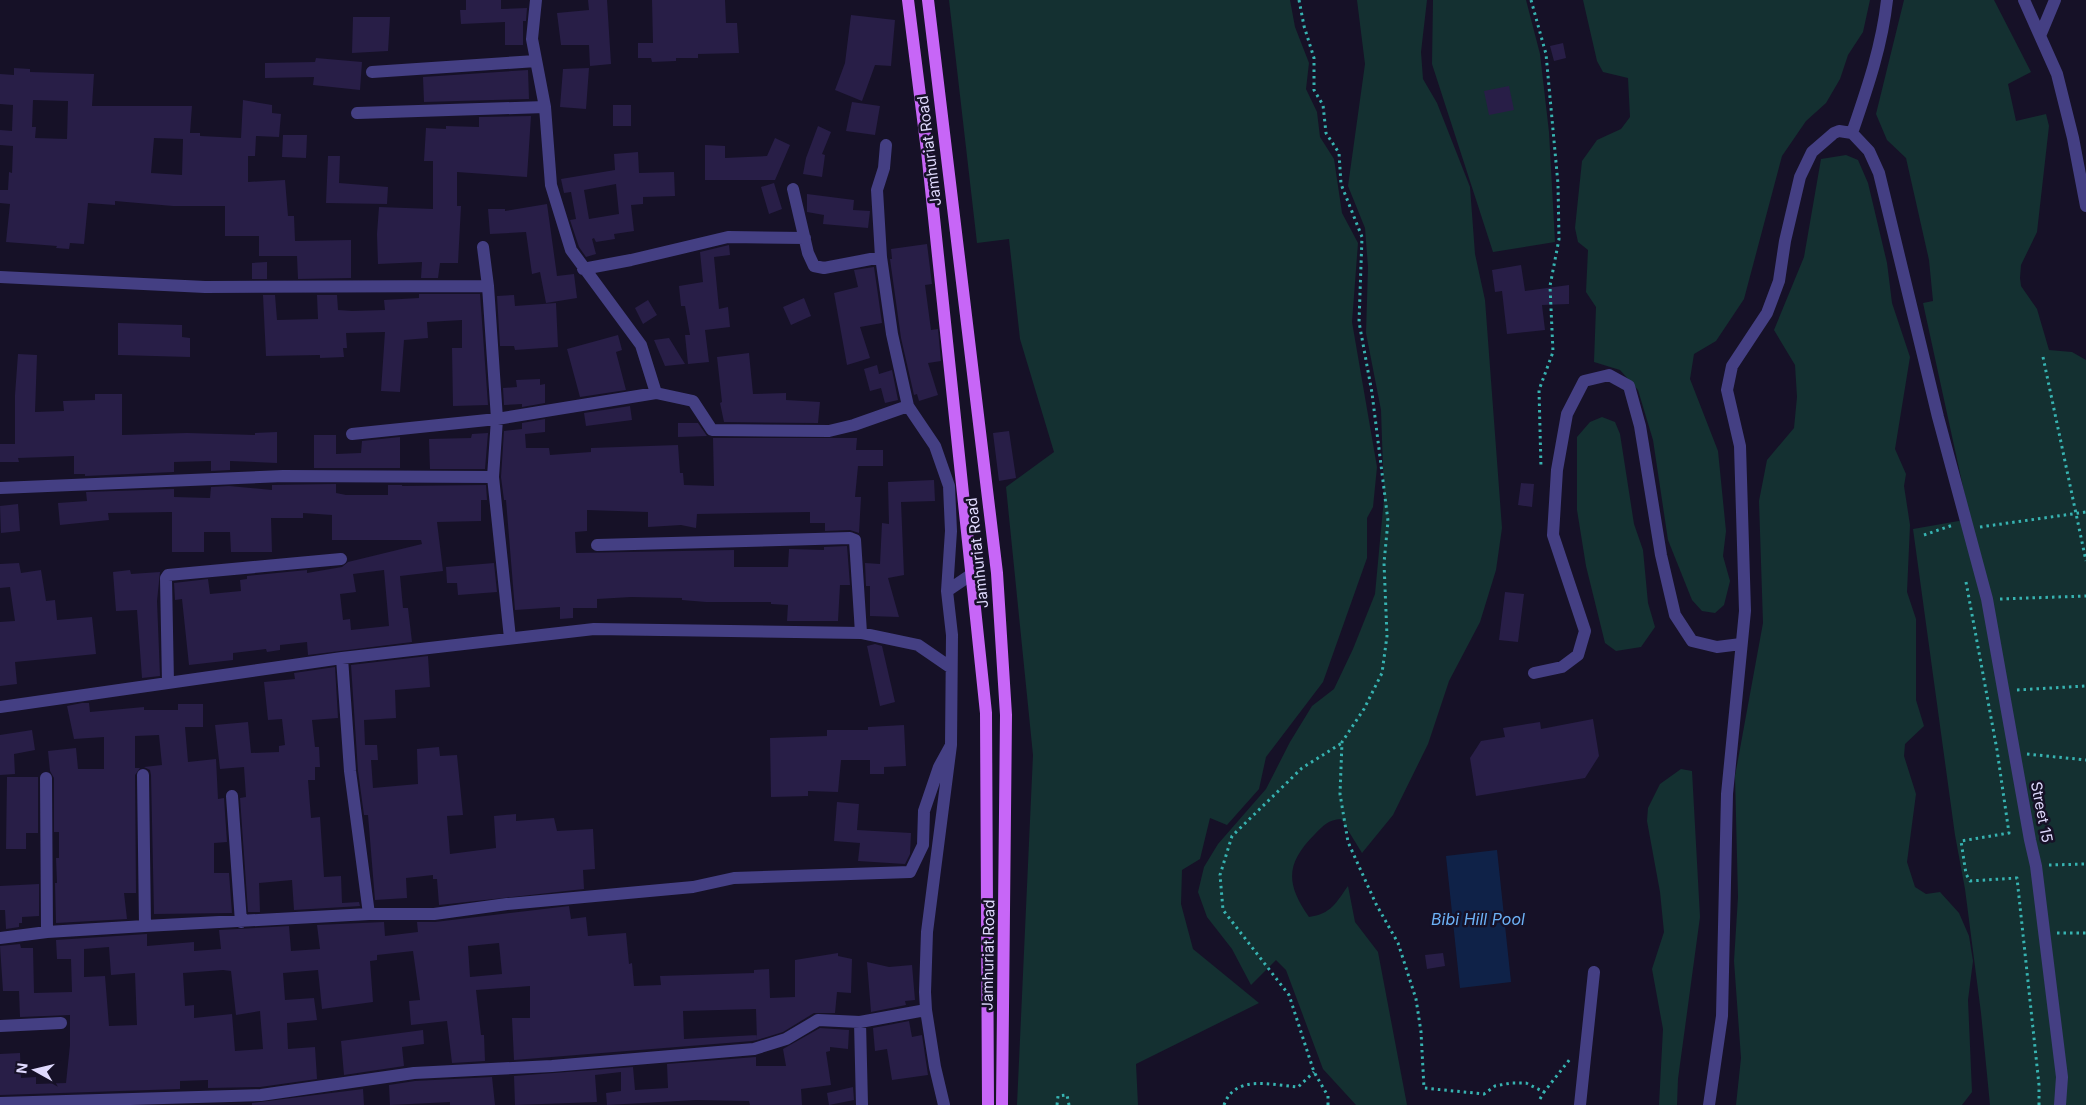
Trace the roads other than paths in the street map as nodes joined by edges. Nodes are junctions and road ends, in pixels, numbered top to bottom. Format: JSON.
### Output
{"nodes":[{"id":1,"x":536,"y":0,"type":"edge"},
{"id":2,"x":908,"y":0,"type":"edge"},
{"id":3,"x":928,"y":0,"type":"edge"},
{"id":4,"x":1887,"y":0,"type":"edge"},
{"id":5,"x":2024,"y":0,"type":"edge"},
{"id":6,"x":2055,"y":0,"type":"edge"},
{"id":7,"x":2040,"y":36,"type":"junction"},
{"id":8,"x":536,"y":60,"type":"junction"},
{"id":9,"x":372,"y":72,"type":"dead end"},
{"id":10,"x":545,"y":106,"type":"junction"},
{"id":11,"x":357,"y":114,"type":"dead end"},
{"id":12,"x":1852,"y":133,"type":"junction"},
{"id":13,"x":886,"y":145,"type":"dead end"},
{"id":14,"x":793,"y":189,"type":"dead end"},
{"id":15,"x":2086,"y":206,"type":"edge"},
{"id":16,"x":805,"y":238,"type":"junction"},
{"id":17,"x":483,"y":247,"type":"dead end"},
{"id":18,"x":881,"y":257,"type":"junction"},
{"id":19,"x":583,"y":269,"type":"junction"},
{"id":20,"x":0,"y":277,"type":"edge"},
{"id":21,"x":488,"y":286,"type":"junction"},
{"id":22,"x":656,"y":393,"type":"junction"},
{"id":23,"x":908,"y":406,"type":"junction"},
{"id":24,"x":497,"y":419,"type":"junction"},
{"id":25,"x":352,"y":434,"type":"dead end"},
{"id":26,"x":493,"y":477,"type":"junction"},
{"id":27,"x":0,"y":488,"type":"edge"},
{"id":28,"x":597,"y":545,"type":"dead end"},
{"id":29,"x":341,"y":559,"type":"dead end"},
{"id":30,"x":972,"y":574,"type":"junction"},
{"id":31,"x":947,"y":591,"type":"junction"},
{"id":32,"x":862,"y":633,"type":"junction"},
{"id":33,"x":510,"y":638,"type":"junction"},
{"id":34,"x":1741,"y":644,"type":"junction"},
{"id":35,"x":342,"y":658,"type":"junction"},
{"id":36,"x":950,"y":667,"type":"junction"},
{"id":37,"x":1534,"y":673,"type":"dead end"},
{"id":38,"x":168,"y":683,"type":"junction"},
{"id":39,"x":0,"y":707,"type":"edge"},
{"id":40,"x":951,"y":745,"type":"junction"},
{"id":41,"x":143,"y":775,"type":"dead end"},
{"id":42,"x":46,"y":778,"type":"dead end"},
{"id":43,"x":232,"y":796,"type":"dead end"},
{"id":44,"x":369,"y":914,"type":"junction"},
{"id":45,"x":241,"y":922,"type":"junction"},
{"id":46,"x":145,"y":926,"type":"junction"},
{"id":47,"x":47,"y":932,"type":"junction"},
{"id":48,"x":0,"y":938,"type":"edge"},
{"id":49,"x":1594,"y":972,"type":"dead end"},
{"id":50,"x":926,"y":1010,"type":"junction"},
{"id":51,"x":860,"y":1022,"type":"junction"},
{"id":52,"x":61,"y":1023,"type":"dead end"},
{"id":53,"x":0,"y":1026,"type":"edge"},
{"id":54,"x":0,"y":1103,"type":"edge"},
{"id":55,"x":862,"y":1105,"type":"edge"},
{"id":56,"x":944,"y":1105,"type":"edge"},
{"id":57,"x":988,"y":1105,"type":"edge"},
{"id":58,"x":1002,"y":1105,"type":"edge"},
{"id":59,"x":1580,"y":1105,"type":"edge"},
{"id":60,"x":1709,"y":1105,"type":"edge"},
{"id":61,"x":2060,"y":1105,"type":"edge"}],
"edges":[{"from":1,"to":8,"type":"street"},
{"from":2,"to":30,"type":"main road","name":"Jamhuriat Road"},
{"from":3,"to":58,"type":"main road","name":"Jamhuriat Road"},
{"from":4,"to":12,"type":"street"},
{"from":5,"to":7,"type":"street"},
{"from":6,"to":7,"type":"street"},
{"from":7,"to":15,"type":"street"},
{"from":8,"to":9,"type":"street"},
{"from":8,"to":10,"type":"street"},
{"from":10,"to":11,"type":"street"},
{"from":10,"to":19,"type":"street"},
{"from":12,"to":34,"type":"street"},
{"from":12,"to":61,"type":"street","name":"Street 15"},
{"from":13,"to":18,"type":"street"},
{"from":14,"to":16,"type":"street"},
{"from":16,"to":18,"type":"street"},
{"from":16,"to":19,"type":"street"},
{"from":17,"to":21,"type":"street"},
{"from":18,"to":23,"type":"street"},
{"from":19,"to":22,"type":"street"},
{"from":20,"to":21,"type":"street"},
{"from":21,"to":24,"type":"street"},
{"from":22,"to":23,"type":"street"},
{"from":22,"to":24,"type":"street"},
{"from":23,"to":31,"type":"street"},
{"from":24,"to":25,"type":"street"},
{"from":24,"to":26,"type":"street"},
{"from":26,"to":27,"type":"street"},
{"from":26,"to":33,"type":"street"},
{"from":28,"to":32,"type":"street"},
{"from":29,"to":38,"type":"street"},
{"from":30,"to":31,"type":"street"},
{"from":30,"to":57,"type":"main road","name":"Jamhuriat Road"},
{"from":31,"to":36,"type":"street"},
{"from":32,"to":33,"type":"street"},
{"from":32,"to":36,"type":"street"},
{"from":33,"to":35,"type":"street"},
{"from":34,"to":37,"type":"street"},
{"from":34,"to":60,"type":"street"},
{"from":35,"to":38,"type":"street"},
{"from":35,"to":44,"type":"street"},
{"from":36,"to":40,"type":"street"},
{"from":38,"to":39,"type":"street"},
{"from":40,"to":44,"type":"street"},
{"from":40,"to":50,"type":"street"},
{"from":41,"to":46,"type":"street"},
{"from":42,"to":47,"type":"street"},
{"from":43,"to":45,"type":"street"},
{"from":44,"to":45,"type":"street"},
{"from":45,"to":46,"type":"street"},
{"from":46,"to":47,"type":"street"},
{"from":47,"to":48,"type":"street"},
{"from":49,"to":59,"type":"street"},
{"from":50,"to":51,"type":"street"},
{"from":50,"to":56,"type":"street"},
{"from":51,"to":54,"type":"street"},
{"from":51,"to":55,"type":"street"},
{"from":52,"to":53,"type":"street"}]}
